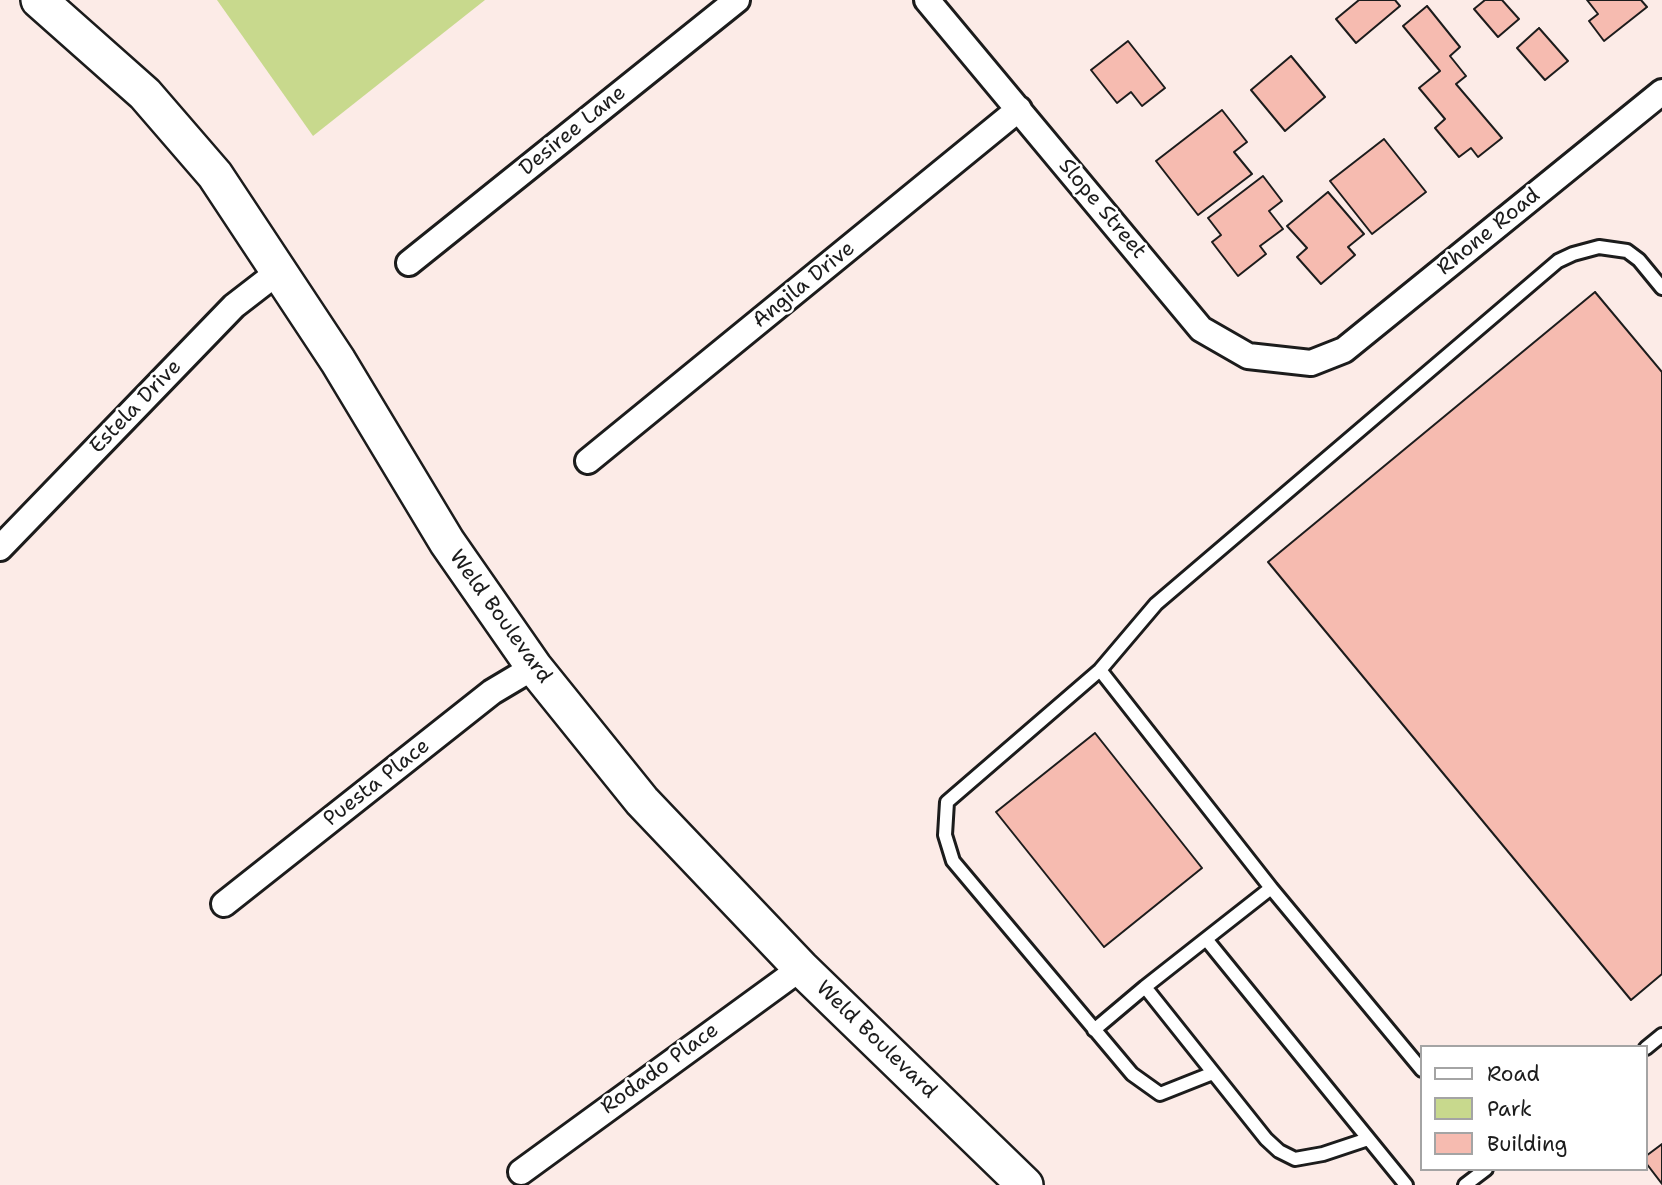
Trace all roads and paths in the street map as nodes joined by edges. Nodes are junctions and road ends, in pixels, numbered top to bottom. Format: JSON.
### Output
{"nodes":[{"id":1,"x":39,"y":0,"type":"edge"},
{"id":2,"x":737,"y":0,"type":"edge"},
{"id":3,"x":927,"y":0,"type":"edge"},
{"id":4,"x":1662,"y":92,"type":"edge"},
{"id":5,"x":1019,"y":109,"type":"junction"},
{"id":6,"x":409,"y":263,"type":"dead end"},
{"id":7,"x":278,"y":272,"type":"junction"},
{"id":8,"x":1662,"y":288,"type":"edge"},
{"id":9,"x":1311,"y":363,"type":"joint"},
{"id":10,"x":588,"y":461,"type":"dead end"},
{"id":11,"x":0,"y":548,"type":"edge"},
{"id":12,"x":534,"y":667,"type":"junction"},
{"id":13,"x":1100,"y":670,"type":"junction"},
{"id":14,"x":1271,"y":888,"type":"junction"},
{"id":15,"x":224,"y":904,"type":"dead end"},
{"id":16,"x":1206,"y":939,"type":"junction"},
{"id":17,"x":801,"y":968,"type":"junction"},
{"id":18,"x":1145,"y":987,"type":"junction"},
{"id":19,"x":1094,"y":1030,"type":"junction"},
{"id":20,"x":1662,"y":1035,"type":"edge"},
{"id":21,"x":1648,"y":1046,"type":"edge"},
{"id":22,"x":1420,"y":1068,"type":"edge"},
{"id":23,"x":1213,"y":1073,"type":"junction"},
{"id":24,"x":1368,"y":1139,"type":"junction"},
{"id":25,"x":1483,"y":1171,"type":"edge"},
{"id":26,"x":521,"y":1172,"type":"dead end"},
{"id":27,"x":1025,"y":1185,"type":"edge"},
{"id":28,"x":1406,"y":1185,"type":"edge"},
{"id":29,"x":1465,"y":1185,"type":"edge"}],
"edges":[{"from":1,"to":7,"type":"main road","name":"Weld Boulevard"},
{"from":2,"to":6,"type":"street","name":"Desiree Lane"},
{"from":3,"to":5,"type":"street","name":"Slope Street"},
{"from":4,"to":9,"type":"street","name":"Rhone Road"},
{"from":5,"to":9,"type":"street","name":"Slope Street"},
{"from":5,"to":10,"type":"street","name":"Angila Drive"},
{"from":7,"to":11,"type":"street","name":"Estela Drive"},
{"from":7,"to":12,"type":"main road","name":"Weld Boulevard"},
{"from":8,"to":13,"type":"lane"},
{"from":12,"to":15,"type":"street","name":"Puesta Place"},
{"from":12,"to":17,"type":"main road","name":"Weld Boulevard"},
{"from":13,"to":14,"type":"lane"},
{"from":13,"to":19,"type":"lane"},
{"from":14,"to":16,"type":"lane"},
{"from":14,"to":22,"type":"lane"},
{"from":16,"to":18,"type":"lane"},
{"from":16,"to":24,"type":"lane"},
{"from":17,"to":26,"type":"street","name":"Rodado Place"},
{"from":17,"to":27,"type":"main road","name":"Weld Boulevard"},
{"from":18,"to":19,"type":"lane"},
{"from":18,"to":23,"type":"lane"},
{"from":19,"to":23,"type":"lane"},
{"from":20,"to":21,"type":"lane"},
{"from":23,"to":24,"type":"lane"},
{"from":24,"to":28,"type":"lane"},
{"from":25,"to":29,"type":"lane"}]}
